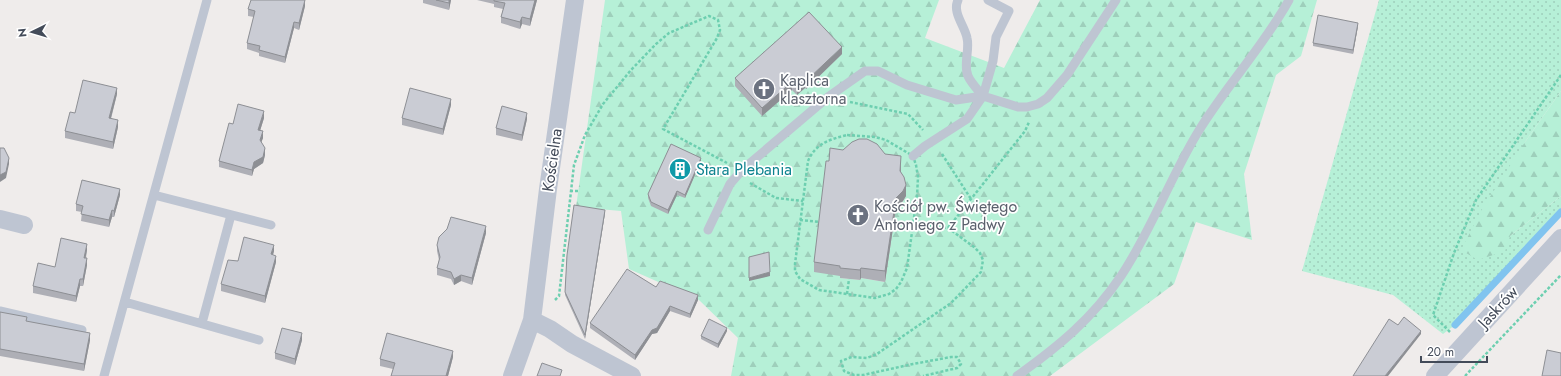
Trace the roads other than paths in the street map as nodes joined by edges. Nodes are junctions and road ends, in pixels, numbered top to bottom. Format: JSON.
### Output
{"nodes":[{"id":1,"x":207,"y":0,"type":"edge"},
{"id":2,"x":575,"y":0,"type":"edge"},
{"id":3,"x":958,"y":0,"type":"edge"},
{"id":4,"x":988,"y":0,"type":"edge"},
{"id":5,"x":1116,"y":0,"type":"edge"},
{"id":6,"x":1289,"y":0,"type":"edge"},
{"id":7,"x":983,"y":96,"type":"junction"},
{"id":8,"x":913,"y":156,"type":"road end"},
{"id":9,"x":154,"y":195,"type":"junction"},
{"id":10,"x":231,"y":215,"type":"junction"},
{"id":11,"x":0,"y":219,"type":"edge"},
{"id":12,"x":24,"y":225,"type":"dead end"},
{"id":13,"x":271,"y":225,"type":"dead end"},
{"id":14,"x":708,"y":230,"type":"dead end"},
{"id":15,"x":1561,"y":238,"type":"edge"},
{"id":16,"x":124,"y":302,"type":"junction"},
{"id":17,"x":0,"y":311,"type":"edge"},
{"id":18,"x":532,"y":320,"type":"junction"},
{"id":19,"x":202,"y":323,"type":"junction"},
{"id":20,"x":82,"y":330,"type":"edge"},
{"id":21,"x":259,"y":340,"type":"dead end"},
{"id":22,"x":104,"y":376,"type":"edge"},
{"id":23,"x":512,"y":376,"type":"edge"},
{"id":24,"x":632,"y":376,"type":"edge"},
{"id":25,"x":1017,"y":376,"type":"edge"},
{"id":26,"x":1434,"y":376,"type":"edge"}],
"edges":[{"from":1,"to":9,"type":"lane"},
{"from":2,"to":18,"type":"street","name":"Kościelna"},
{"from":3,"to":7,"type":"lane"},
{"from":4,"to":7,"type":"lane"},
{"from":5,"to":7,"type":"lane"},
{"from":6,"to":25,"type":"lane"},
{"from":7,"to":8,"type":"lane"},
{"from":7,"to":14,"type":"lane"},
{"from":9,"to":10,"type":"lane"},
{"from":9,"to":16,"type":"lane"},
{"from":10,"to":13,"type":"lane"},
{"from":10,"to":19,"type":"lane"},
{"from":11,"to":12,"type":"street"},
{"from":15,"to":26,"type":"street","name":"Jaskrów"},
{"from":16,"to":19,"type":"lane"},
{"from":16,"to":22,"type":"lane"},
{"from":17,"to":20,"type":"lane"},
{"from":18,"to":23,"type":"street","name":"Kościelna"},
{"from":18,"to":24,"type":"street"},
{"from":19,"to":21,"type":"lane"}]}
